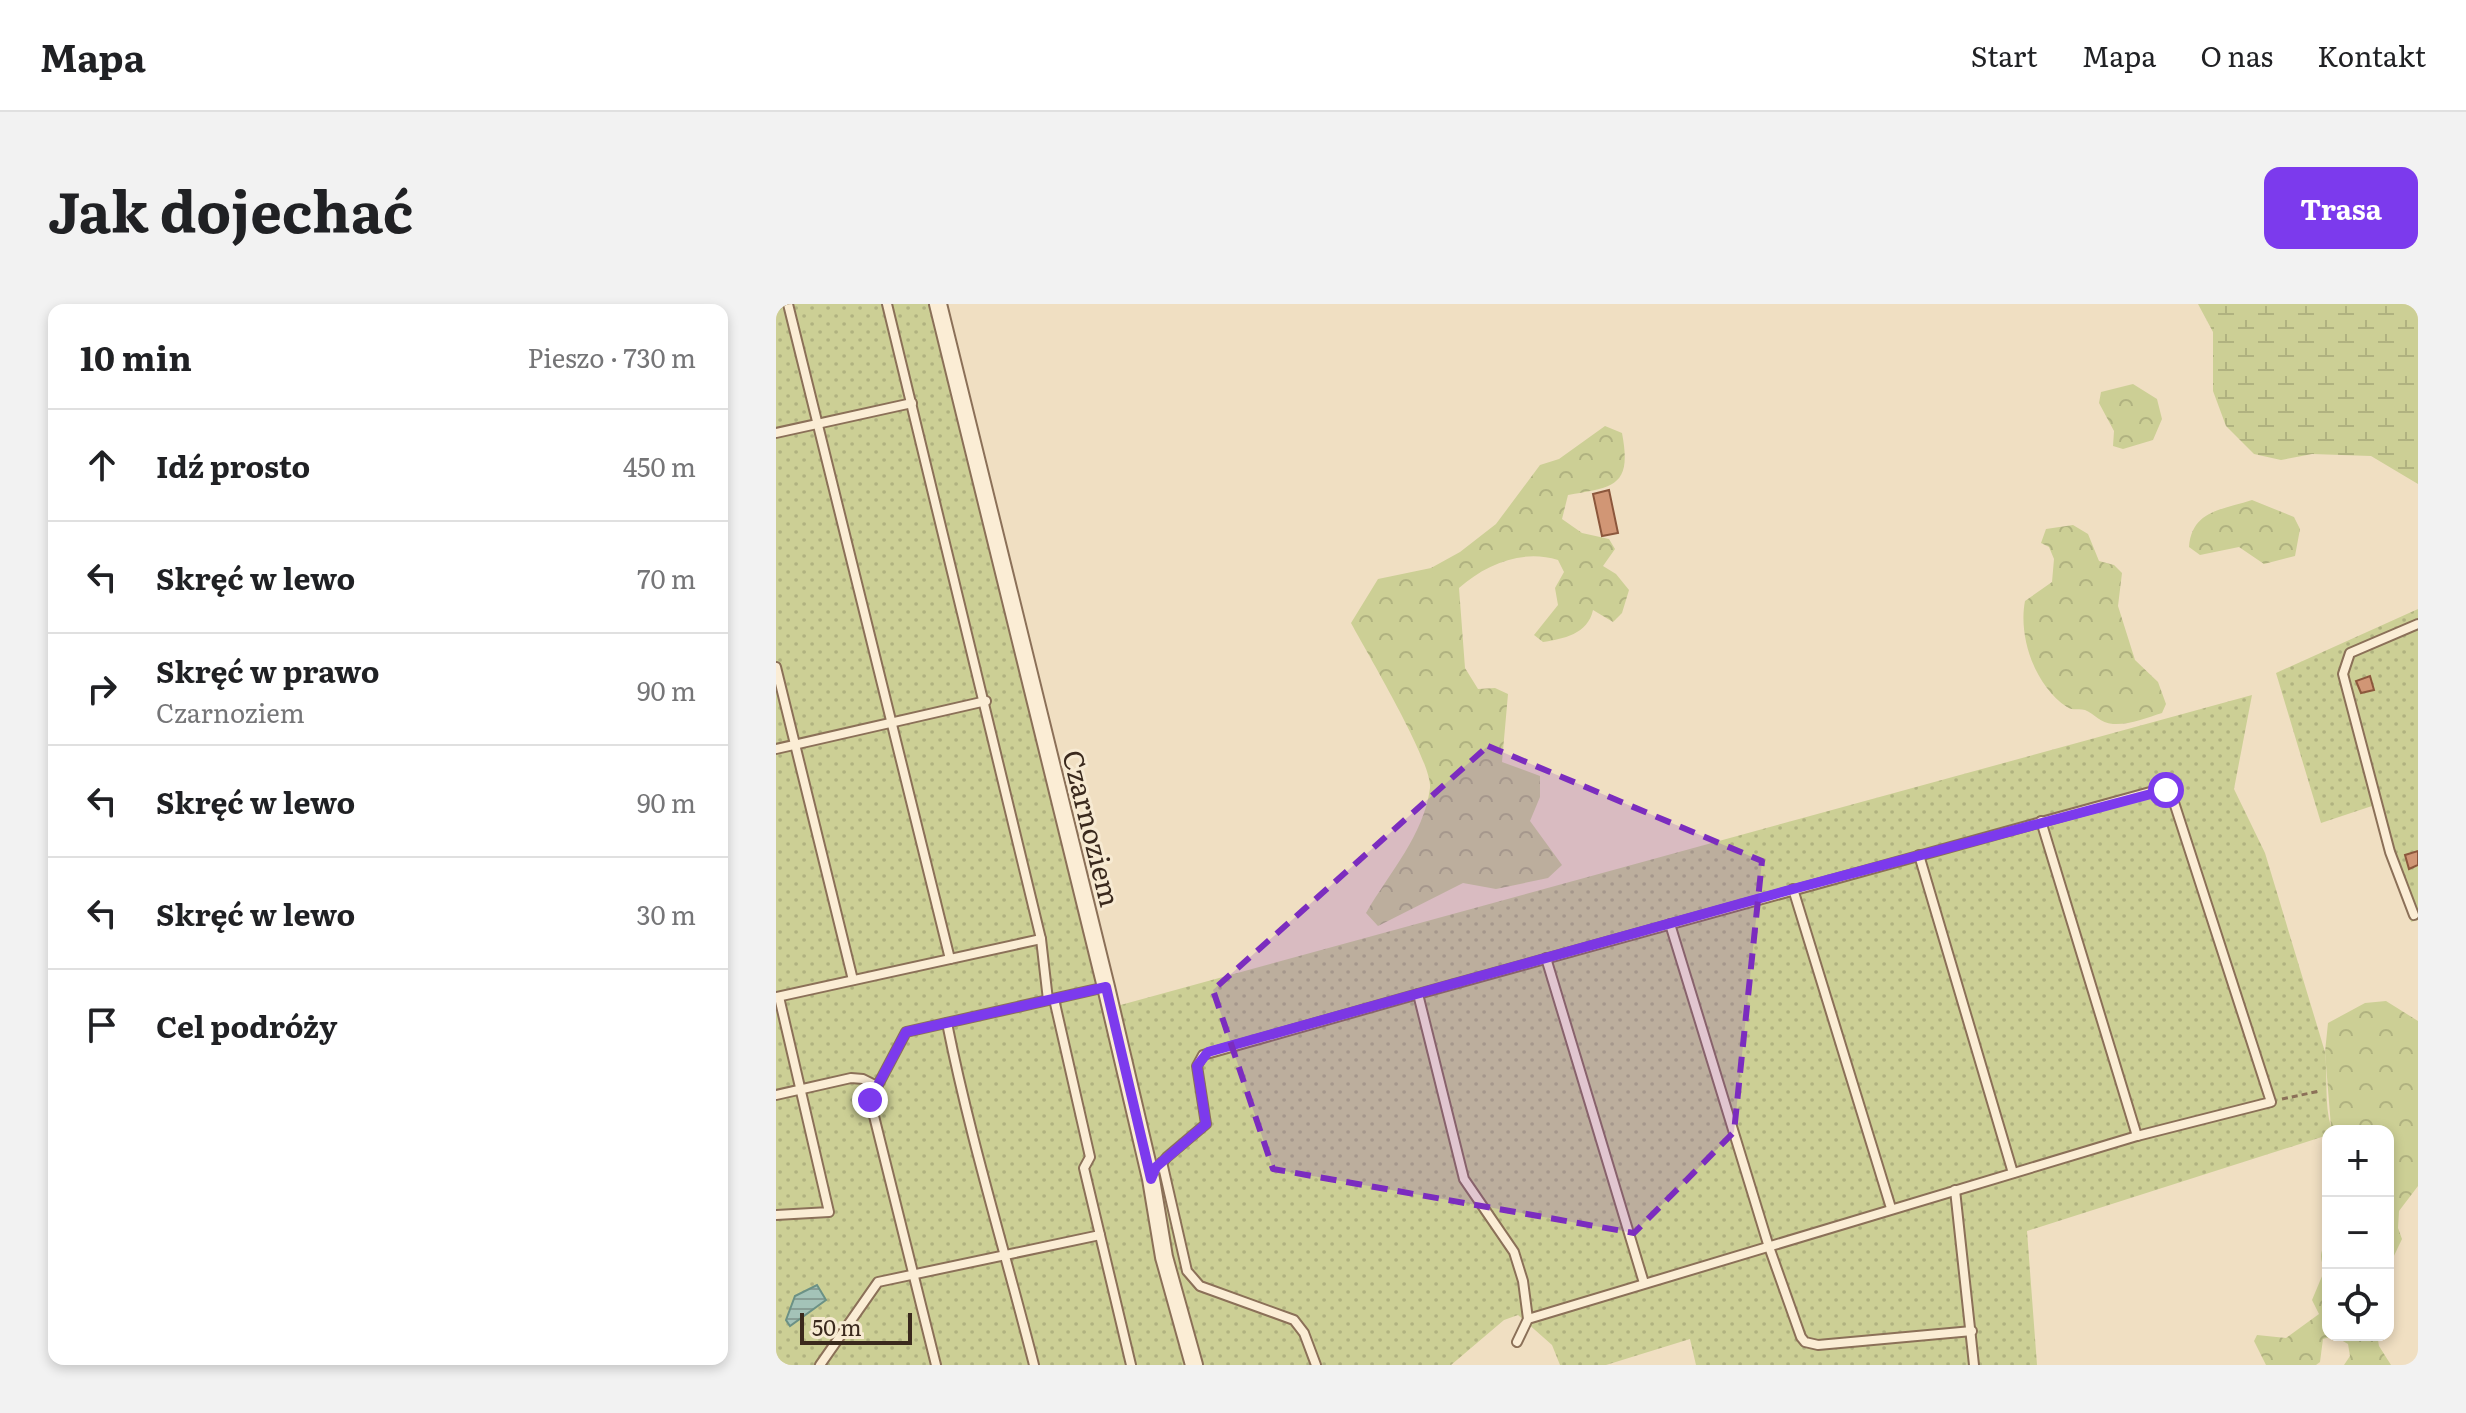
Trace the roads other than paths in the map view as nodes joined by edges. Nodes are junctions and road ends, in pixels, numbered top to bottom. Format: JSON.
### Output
{"nodes":[{"id":1,"x":788,"y":304,"type":"edge"},
{"id":2,"x":887,"y":304,"type":"edge"},
{"id":3,"x":938,"y":304,"type":"edge"},
{"id":4,"x":912,"y":403,"type":"junction"},
{"id":5,"x":817,"y":424,"type":"junction"},
{"id":6,"x":776,"y":433,"type":"edge"},
{"id":7,"x":2418,"y":624,"type":"edge"},
{"id":8,"x":776,"y":667,"type":"edge"},
{"id":9,"x":986,"y":701,"type":"junction"},
{"id":10,"x":891,"y":723,"type":"junction"},
{"id":11,"x":795,"y":745,"type":"junction"},
{"id":12,"x":776,"y":749,"type":"edge"},
{"id":13,"x":2041,"y":821,"type":"junction"},
{"id":14,"x":1919,"y":855,"type":"junction"},
{"id":15,"x":1793,"y":889,"type":"junction"},
{"id":16,"x":2414,"y":915,"type":"dead end"},
{"id":17,"x":1670,"y":924,"type":"junction"},
{"id":18,"x":1041,"y":939,"type":"junction"},
{"id":19,"x":1546,"y":958,"type":"junction"},
{"id":20,"x":950,"y":959,"type":"junction"},
{"id":21,"x":853,"y":980,"type":"junction"},
{"id":22,"x":1106,"y":987,"type":"junction"},
{"id":23,"x":1418,"y":994,"type":"junction"},
{"id":24,"x":778,"y":997,"type":"edge"},
{"id":25,"x":1051,"y":999,"type":"junction"},
{"id":26,"x":947,"y":1023,"type":"junction"},
{"id":27,"x":877,"y":1086,"type":"junction"},
{"id":28,"x":801,"y":1090,"type":"junction"},
{"id":29,"x":776,"y":1095,"type":"edge"},
{"id":30,"x":2137,"y":1136,"type":"junction"},
{"id":31,"x":1162,"y":1162,"type":"junction"},
{"id":32,"x":2013,"y":1173,"type":"junction"},
{"id":33,"x":1151,"y":1179,"type":"junction"},
{"id":34,"x":1955,"y":1190,"type":"junction"},
{"id":35,"x":1891,"y":1208,"type":"junction"},
{"id":36,"x":776,"y":1215,"type":"edge"},
{"id":37,"x":1100,"y":1235,"type":"junction"},
{"id":38,"x":1768,"y":1244,"type":"junction"},
{"id":39,"x":1006,"y":1255,"type":"junction"},
{"id":40,"x":913,"y":1275,"type":"junction"},
{"id":41,"x":1644,"y":1283,"type":"junction"},
{"id":42,"x":1528,"y":1319,"type":"junction"},
{"id":43,"x":1972,"y":1331,"type":"junction"},
{"id":44,"x":1517,"y":1342,"type":"dead end"},
{"id":45,"x":820,"y":1365,"type":"edge"},
{"id":46,"x":936,"y":1365,"type":"edge"},
{"id":47,"x":1034,"y":1365,"type":"edge"},
{"id":48,"x":1131,"y":1365,"type":"edge"},
{"id":49,"x":1194,"y":1365,"type":"edge"},
{"id":50,"x":1316,"y":1365,"type":"edge"},
{"id":51,"x":1974,"y":1365,"type":"edge"}],
"edges":[{"from":1,"to":5,"type":"lane"},
{"from":2,"to":4,"type":"lane"},
{"from":3,"to":22,"type":"street","name":"Czarnoziem"},
{"from":4,"to":5,"type":"lane"},
{"from":4,"to":9,"type":"lane"},
{"from":5,"to":6,"type":"lane"},
{"from":5,"to":10,"type":"lane"},
{"from":7,"to":16,"type":"lane"},
{"from":8,"to":11,"type":"lane"},
{"from":9,"to":10,"type":"lane"},
{"from":9,"to":18,"type":"lane"},
{"from":10,"to":11,"type":"lane"},
{"from":10,"to":20,"type":"lane"},
{"from":11,"to":12,"type":"lane"},
{"from":11,"to":21,"type":"lane"},
{"from":13,"to":14,"type":"lane"},
{"from":13,"to":30,"type":"lane"},
{"from":13,"to":30,"type":"lane"},
{"from":14,"to":15,"type":"lane"},
{"from":14,"to":32,"type":"lane"},
{"from":15,"to":17,"type":"lane"},
{"from":15,"to":35,"type":"lane"},
{"from":17,"to":19,"type":"lane"},
{"from":17,"to":38,"type":"lane"},
{"from":18,"to":20,"type":"lane"},
{"from":18,"to":25,"type":"lane"},
{"from":19,"to":23,"type":"lane"},
{"from":19,"to":41,"type":"lane"},
{"from":20,"to":21,"type":"lane"},
{"from":21,"to":24,"type":"lane"},
{"from":22,"to":25,"type":"lane"},
{"from":22,"to":33,"type":"street","name":"Czarnoziem"},
{"from":23,"to":31,"type":"lane"},
{"from":23,"to":42,"type":"lane"},
{"from":24,"to":28,"type":"lane"},
{"from":25,"to":26,"type":"lane"},
{"from":25,"to":37,"type":"lane"},
{"from":26,"to":27,"type":"lane"},
{"from":26,"to":39,"type":"lane"},
{"from":27,"to":28,"type":"lane"},
{"from":27,"to":40,"type":"lane"},
{"from":28,"to":29,"type":"lane"},
{"from":28,"to":36,"type":"lane"},
{"from":30,"to":32,"type":"lane"},
{"from":31,"to":33,"type":"lane"},
{"from":31,"to":50,"type":"lane"},
{"from":32,"to":34,"type":"lane"},
{"from":33,"to":49,"type":"street","name":"Czarnoziem"},
{"from":34,"to":35,"type":"lane"},
{"from":34,"to":43,"type":"lane"},
{"from":35,"to":38,"type":"lane"},
{"from":37,"to":39,"type":"lane"},
{"from":37,"to":48,"type":"lane"},
{"from":38,"to":41,"type":"lane"},
{"from":38,"to":43,"type":"lane"},
{"from":39,"to":40,"type":"lane"},
{"from":39,"to":47,"type":"lane"},
{"from":40,"to":45,"type":"lane"},
{"from":40,"to":46,"type":"lane"},
{"from":41,"to":42,"type":"lane"},
{"from":42,"to":44,"type":"lane"},
{"from":43,"to":51,"type":"lane"}]}
